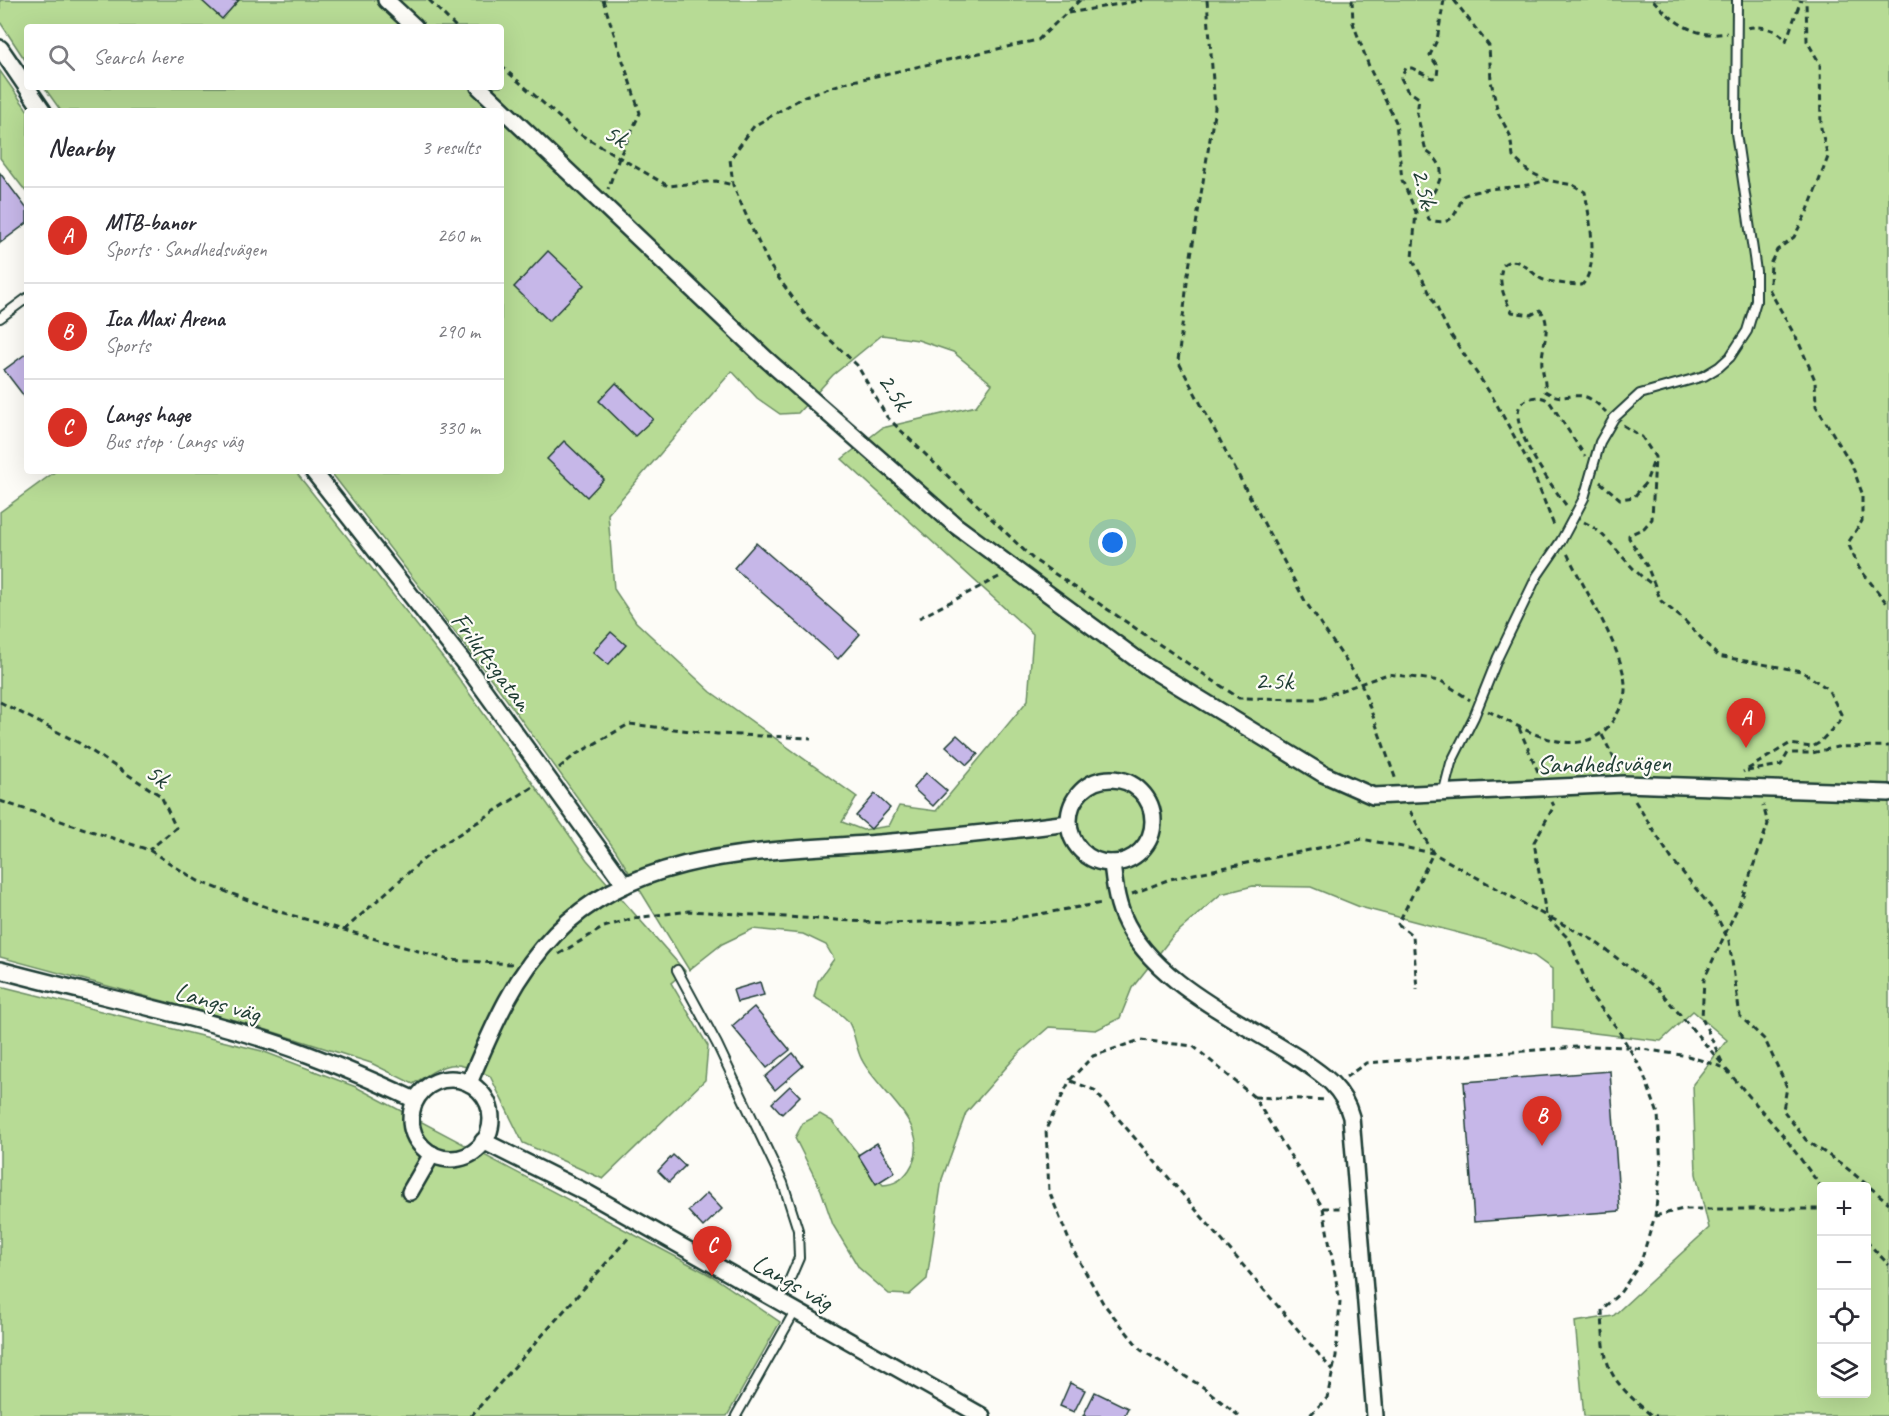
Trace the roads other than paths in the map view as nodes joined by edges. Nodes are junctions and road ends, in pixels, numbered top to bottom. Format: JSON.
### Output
{"nodes":[{"id":1,"x":386,"y":0,"type":"edge"},
{"id":2,"x":1737,"y":0,"type":"edge"},
{"id":3,"x":412,"y":24,"type":"edge"},
{"id":4,"x":0,"y":48,"type":"edge"},
{"id":5,"x":24,"y":83,"type":"edge"},
{"id":6,"x":29,"y":90,"type":"edge"},
{"id":7,"x":482,"y":90,"type":"edge"},
{"id":8,"x":41,"y":108,"type":"edge"},
{"id":9,"x":501,"y":108,"type":"edge"},
{"id":10,"x":504,"y":111,"type":"edge"},
{"id":11,"x":24,"y":300,"type":"edge"},
{"id":12,"x":0,"y":318,"type":"edge"},
{"id":13,"x":315,"y":474,"type":"edge"},
{"id":14,"x":1889,"y":793,"type":"edge"},
{"id":15,"x":1443,"y":794,"type":"junction"},
{"id":16,"x":1070,"y":823,"type":"junction"},
{"id":17,"x":1112,"y":863,"type":"junction"},
{"id":18,"x":625,"y":885,"type":"junction"},
{"id":19,"x":0,"y":970,"type":"edge"},
{"id":20,"x":677,"y":970,"type":"dead end"},
{"id":21,"x":469,"y":1083,"type":"junction"},
{"id":22,"x":415,"y":1100,"type":"junction"},
{"id":23,"x":483,"y":1141,"type":"junction"},
{"id":24,"x":432,"y":1154,"type":"junction"},
{"id":25,"x":410,"y":1192,"type":"dead end"},
{"id":26,"x":780,"y":1302,"type":"junction"},
{"id":27,"x":795,"y":1311,"type":"junction"},
{"id":28,"x":736,"y":1416,"type":"edge"},
{"id":29,"x":982,"y":1416,"type":"edge"},
{"id":30,"x":1375,"y":1416,"type":"edge"}],
"edges":[{"from":1,"to":3,"type":"street"},
{"from":2,"to":15,"type":"lane"},
{"from":4,"to":5,"type":"street"},
{"from":6,"to":8,"type":"street"},
{"from":7,"to":9,"type":"street","name":"Sandhedsvägen"},
{"from":10,"to":15,"type":"street","name":"Sandhedsvägen"},
{"from":11,"to":12,"type":"lane"},
{"from":13,"to":18,"type":"street","name":"Friluftsgatan"},
{"from":14,"to":15,"type":"street","name":"Sandhedsvägen"},
{"from":16,"to":17,"type":"street"},
{"from":16,"to":17,"type":"street"},
{"from":16,"to":18,"type":"street"},
{"from":17,"to":30,"type":"street"},
{"from":18,"to":21,"type":"street"},
{"from":19,"to":22,"type":"street","name":"Langs väg"},
{"from":20,"to":26,"type":"lane"},
{"from":21,"to":22,"type":"street"},
{"from":21,"to":23,"type":"street"},
{"from":22,"to":24,"type":"street"},
{"from":23,"to":24,"type":"street"},
{"from":23,"to":26,"type":"street","name":"Langs väg"},
{"from":24,"to":25,"type":"street"},
{"from":26,"to":27,"type":"street","name":"Langs väg"},
{"from":27,"to":28,"type":"lane"},
{"from":27,"to":29,"type":"street","name":"Langs väg"}]}
